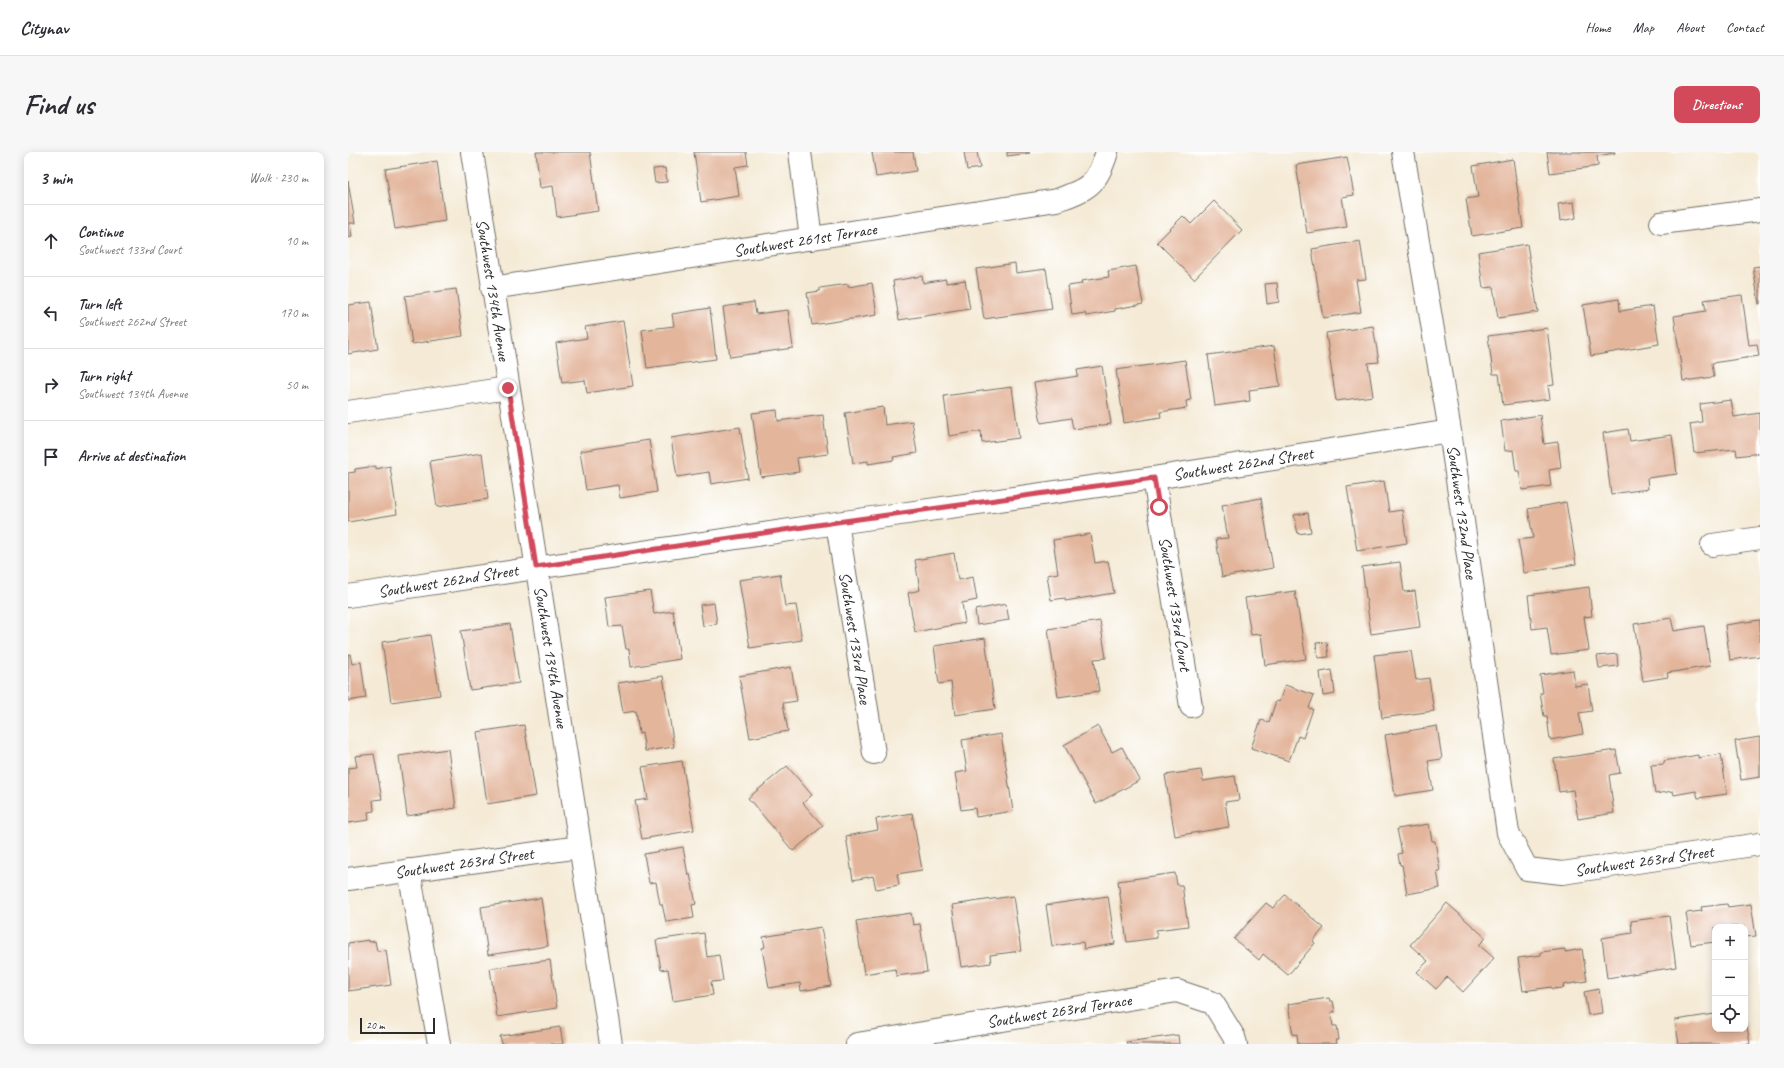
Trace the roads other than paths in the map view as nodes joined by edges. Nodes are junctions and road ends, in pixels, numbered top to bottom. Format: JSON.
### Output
{"nodes":[{"id":1,"x":472,"y":152,"type":"edge"},
{"id":2,"x":800,"y":152,"type":"edge"},
{"id":3,"x":1403,"y":152,"type":"edge"},
{"id":4,"x":1105,"y":158,"type":"edge"},
{"id":5,"x":1760,"y":210,"type":"edge"},
{"id":6,"x":1661,"y":223,"type":"dead end"},
{"id":7,"x":811,"y":239,"type":"junction"},
{"id":8,"x":492,"y":288,"type":"junction"},
{"id":9,"x":508,"y":388,"type":"junction"},
{"id":10,"x":348,"y":412,"type":"edge"},
{"id":11,"x":1450,"y":431,"type":"junction"},
{"id":12,"x":1154,"y":478,"type":"junction"},
{"id":13,"x":837,"y":522,"type":"junction"},
{"id":14,"x":1760,"y":538,"type":"edge"},
{"id":15,"x":1712,"y":545,"type":"dead end"},
{"id":16,"x":536,"y":567,"type":"junction"},
{"id":17,"x":348,"y":596,"type":"edge"},
{"id":18,"x":1191,"y":706,"type":"dead end"},
{"id":19,"x":874,"y":752,"type":"dead end"},
{"id":20,"x":1760,"y":844,"type":"edge"},
{"id":21,"x":580,"y":847,"type":"junction"},
{"id":22,"x":1527,"y":869,"type":"joint"},
{"id":23,"x":409,"y":870,"type":"junction"},
{"id":24,"x":348,"y":879,"type":"edge"},
{"id":25,"x":927,"y":1038,"type":"edge"},
{"id":26,"x":439,"y":1044,"type":"edge"},
{"id":27,"x":611,"y":1044,"type":"edge"},
{"id":28,"x":857,"y":1044,"type":"edge"},
{"id":29,"x":1236,"y":1044,"type":"edge"}],
"edges":[{"from":1,"to":8,"type":"street","name":"Southwest 134th Avenue"},
{"from":2,"to":7,"type":"street"},
{"from":3,"to":11,"type":"street","name":"Southwest 132nd Place"},
{"from":4,"to":7,"type":"street","name":"Southwest 261st Terrace"},
{"from":5,"to":6,"type":"street"},
{"from":7,"to":8,"type":"street","name":"Southwest 261st Terrace"},
{"from":8,"to":9,"type":"street","name":"Southwest 134th Avenue"},
{"from":9,"to":10,"type":"street"},
{"from":9,"to":16,"type":"street","name":"Southwest 134th Avenue"},
{"from":11,"to":12,"type":"street","name":"Southwest 262nd Street"},
{"from":11,"to":22,"type":"street","name":"Southwest 132nd Place"},
{"from":12,"to":13,"type":"street","name":"Southwest 262nd Street"},
{"from":12,"to":18,"type":"street","name":"Southwest 133rd Court"},
{"from":13,"to":16,"type":"street","name":"Southwest 262nd Street"},
{"from":13,"to":19,"type":"street","name":"Southwest 133rd Place"},
{"from":14,"to":15,"type":"street"},
{"from":16,"to":17,"type":"street","name":"Southwest 262nd Street"},
{"from":16,"to":21,"type":"street","name":"Southwest 134th Avenue"},
{"from":20,"to":22,"type":"street","name":"Southwest 263rd Street"},
{"from":21,"to":23,"type":"street","name":"Southwest 263rd Street"},
{"from":21,"to":27,"type":"street","name":"Southwest 134th Avenue"},
{"from":23,"to":24,"type":"street","name":"Southwest 263rd Street"},
{"from":23,"to":26,"type":"street"},
{"from":25,"to":28,"type":"street","name":"Southwest 263rd Terrace"},
{"from":25,"to":29,"type":"street","name":"Southwest 263rd Terrace"}]}
